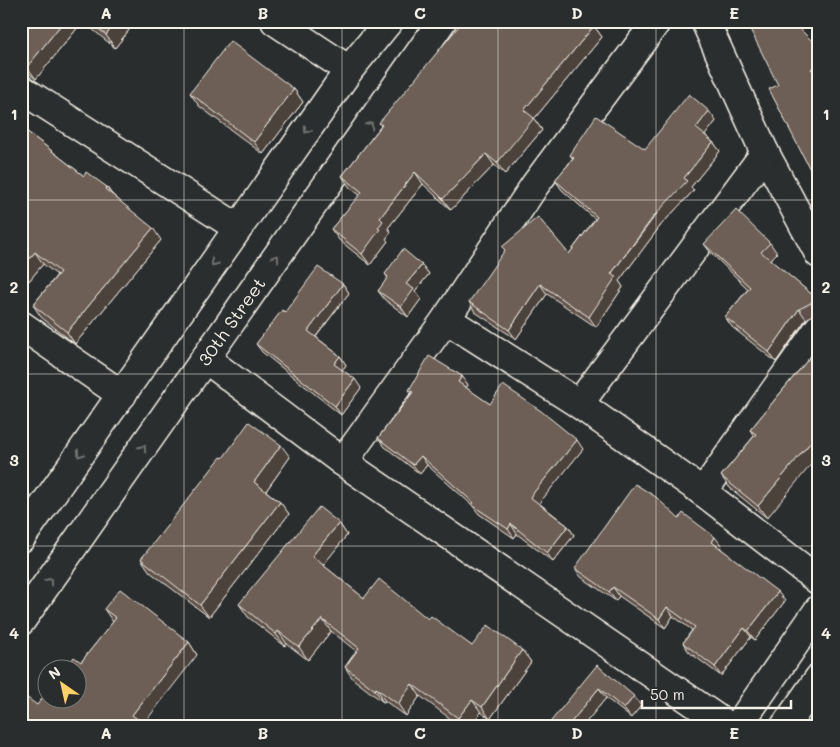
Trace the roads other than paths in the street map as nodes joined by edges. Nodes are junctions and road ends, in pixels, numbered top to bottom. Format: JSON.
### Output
{"nodes":[{"id":1,"x":275,"y":21,"type":"edge"},
{"id":2,"x":389,"y":21,"type":"edge"},
{"id":3,"x":442,"y":21,"type":"edge"},
{"id":4,"x":657,"y":21,"type":"edge"},
{"id":5,"x":705,"y":21,"type":"edge"},
{"id":6,"x":349,"y":70,"type":"junction"},
{"id":7,"x":21,"y":89,"type":"edge"},
{"id":8,"x":765,"y":153,"type":"junction"},
{"id":9,"x":238,"y":228,"type":"junction"},
{"id":10,"x":819,"y":254,"type":"edge"},
{"id":11,"x":446,"y":319,"type":"junction"},
{"id":12,"x":21,"y":325,"type":"edge"},
{"id":13,"x":819,"y":328,"type":"edge"},
{"id":14,"x":206,"y":359,"type":"junction"},
{"id":15,"x":122,"y":395,"type":"junction"},
{"id":16,"x":579,"y":404,"type":"junction"},
{"id":17,"x":343,"y":462,"type":"junction"},
{"id":18,"x":703,"y":492,"type":"junction"},
{"id":19,"x":21,"y":538,"type":"edge"},
{"id":20,"x":819,"y":581,"type":"edge"},
{"id":21,"x":819,"y":609,"type":"edge"},
{"id":22,"x":21,"y":621,"type":"edge"},
{"id":23,"x":819,"y":678,"type":"edge"},
{"id":24,"x":728,"y":726,"type":"edge"},
{"id":25,"x":738,"y":726,"type":"edge"},
{"id":26,"x":785,"y":726,"type":"edge"}],
"edges":[{"from":1,"to":6,"type":"street"},
{"from":2,"to":6,"type":"street"},
{"from":14,"to":3,"type":"street","name":"30th Street","one_way":true},
{"from":4,"to":11,"type":"street"},
{"from":5,"to":8,"type":"street"},
{"from":6,"to":9,"type":"street","one_way":true},
{"from":7,"to":9,"type":"street"},
{"from":8,"to":10,"type":"street"},
{"from":8,"to":16,"type":"street"},
{"from":9,"to":15,"type":"street","one_way":true},
{"from":11,"to":16,"type":"street"},
{"from":11,"to":17,"type":"street"},
{"from":12,"to":15,"type":"street"},
{"from":13,"to":18,"type":"street"},
{"from":14,"to":17,"type":"street"},
{"from":22,"to":14,"type":"street","name":"30th Street","one_way":true},
{"from":15,"to":19,"type":"street","one_way":true},
{"from":16,"to":18,"type":"street"},
{"from":17,"to":24,"type":"street"},
{"from":18,"to":20,"type":"street"},
{"from":21,"to":25,"type":"street"},
{"from":23,"to":26,"type":"street"}]}
